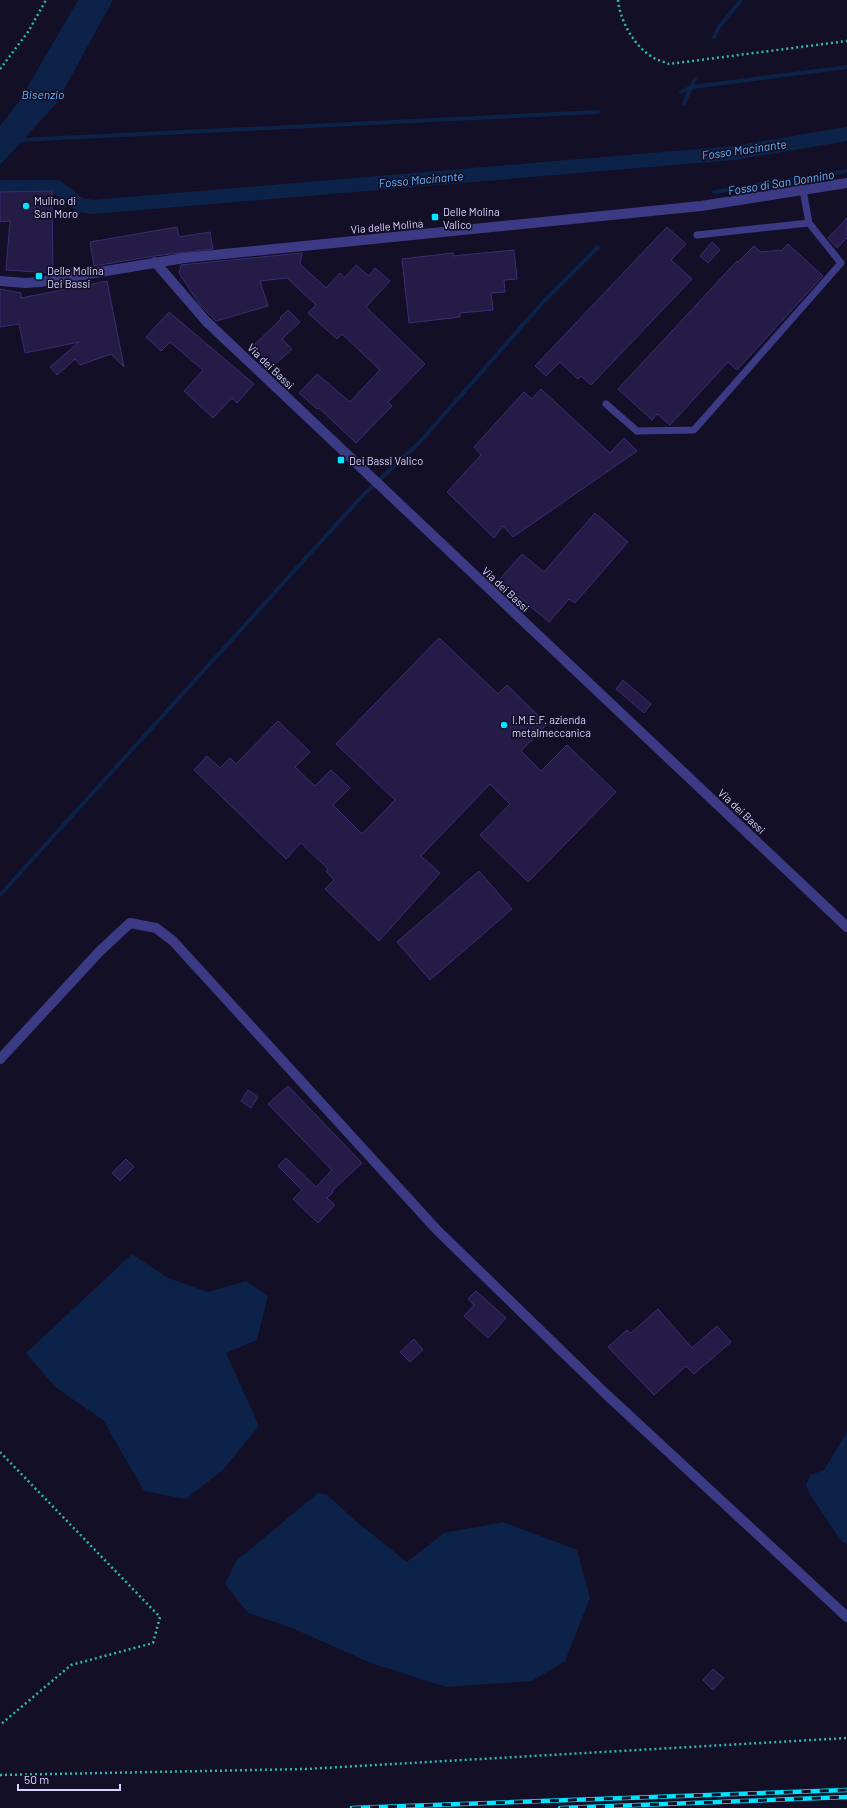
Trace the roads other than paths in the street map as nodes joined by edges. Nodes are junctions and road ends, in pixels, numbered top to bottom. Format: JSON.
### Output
{"nodes":[{"id":1,"x":847,"y":183,"type":"edge"},
{"id":2,"x":803,"y":190,"type":"junction"},
{"id":3,"x":809,"y":223,"type":"junction"},
{"id":4,"x":697,"y":235,"type":"dead end"},
{"id":5,"x":155,"y":262,"type":"junction"},
{"id":6,"x":0,"y":281,"type":"edge"},
{"id":7,"x":606,"y":404,"type":"dead end"},
{"id":8,"x":847,"y":927,"type":"edge"},
{"id":9,"x":0,"y":1059,"type":"edge"},
{"id":10,"x":847,"y":1617,"type":"edge"}],
"edges":[{"from":1,"to":2,"type":"street","name":"Via delle Molina"},
{"from":2,"to":3,"type":"lane"},
{"from":2,"to":5,"type":"street","name":"Via delle Molina"},
{"from":3,"to":4,"type":"lane"},
{"from":3,"to":7,"type":"lane"},
{"from":5,"to":6,"type":"street","name":"Via delle Molina"},
{"from":5,"to":8,"type":"street","name":"Via dei Bassi"},
{"from":9,"to":10,"type":"street"}]}
